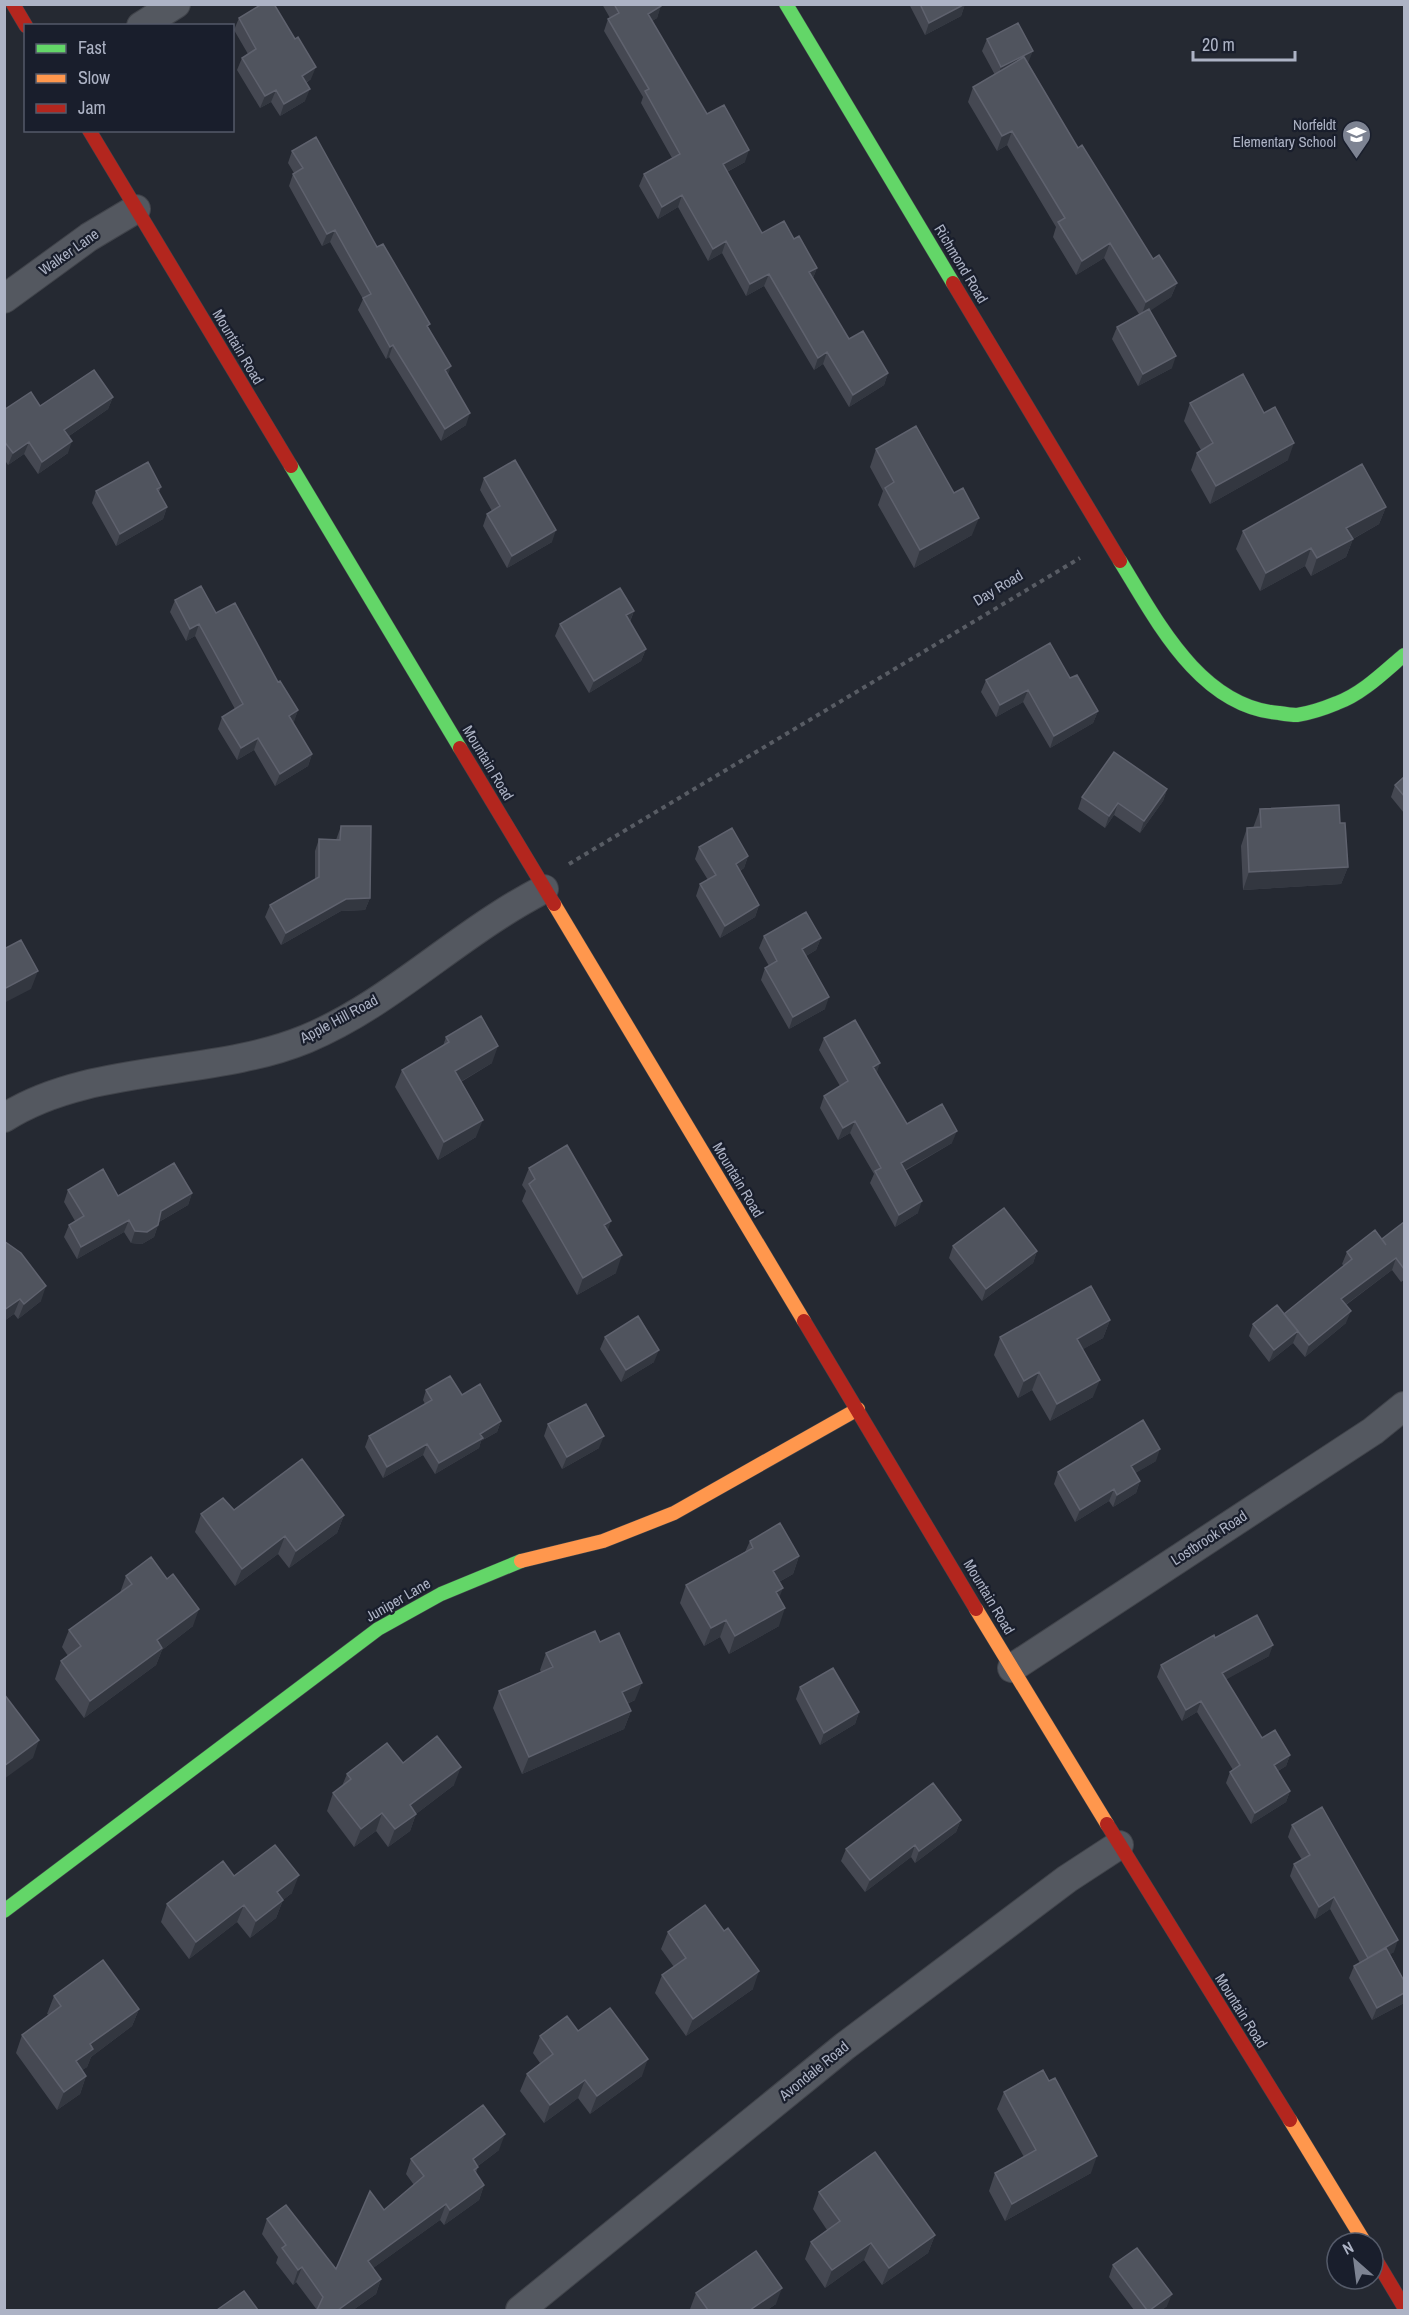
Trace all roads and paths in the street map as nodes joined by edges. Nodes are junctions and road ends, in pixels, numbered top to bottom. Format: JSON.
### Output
{"nodes":[{"id":1,"x":13,"y":4,"type":"edge"},
{"id":2,"x":176,"y":4,"type":"edge"},
{"id":3,"x":786,"y":4,"type":"edge"},
{"id":4,"x":25,"y":24,"type":"edge"},
{"id":5,"x":144,"y":24,"type":"edge"},
{"id":6,"x":90,"y":132,"type":"edge"},
{"id":7,"x":136,"y":209,"type":"junction"},
{"id":8,"x":4,"y":299,"type":"edge"},
{"id":9,"x":1108,"y":541,"type":"junction"},
{"id":10,"x":1404,"y":655,"type":"edge"},
{"id":11,"x":563,"y":868,"type":"dead end"},
{"id":12,"x":544,"y":889,"type":"junction"},
{"id":13,"x":4,"y":1118,"type":"edge"},
{"id":14,"x":1404,"y":1406,"type":"edge"},
{"id":15,"x":858,"y":1409,"type":"junction"},
{"id":16,"x":1012,"y":1668,"type":"junction"},
{"id":17,"x":1119,"y":1845,"type":"junction"},
{"id":18,"x":4,"y":1911,"type":"edge"},
{"id":19,"x":1358,"y":2231,"type":"edge"},
{"id":20,"x":1385,"y":2275,"type":"edge"},
{"id":21,"x":1404,"y":2307,"type":"edge"},
{"id":22,"x":520,"y":2310,"type":"edge"}],
"edges":[{"from":1,"to":4,"type":"main road"},
{"from":2,"to":5,"type":"street"},
{"from":3,"to":9,"type":"main road","name":"Richmond Road"},
{"from":6,"to":7,"type":"main road","name":"Mountain Road"},
{"from":7,"to":8,"type":"street","name":"Walker Lane"},
{"from":7,"to":12,"type":"main road","name":"Mountain Road"},
{"from":9,"to":10,"type":"main road"},
{"from":9,"to":11,"type":"path","name":"Day Road"},
{"from":12,"to":13,"type":"street","name":"Apple Hill Road"},
{"from":12,"to":15,"type":"main road","name":"Mountain Road"},
{"from":14,"to":16,"type":"street","name":"Lostbrook Road"},
{"from":15,"to":16,"type":"main road","name":"Mountain Road"},
{"from":15,"to":18,"type":"main road","name":"Juniper Lane"},
{"from":16,"to":17,"type":"main road","name":"Mountain Road"},
{"from":17,"to":19,"type":"main road","name":"Mountain Road"},
{"from":17,"to":22,"type":"street","name":"Avondale Road"},
{"from":20,"to":21,"type":"main road"}]}
